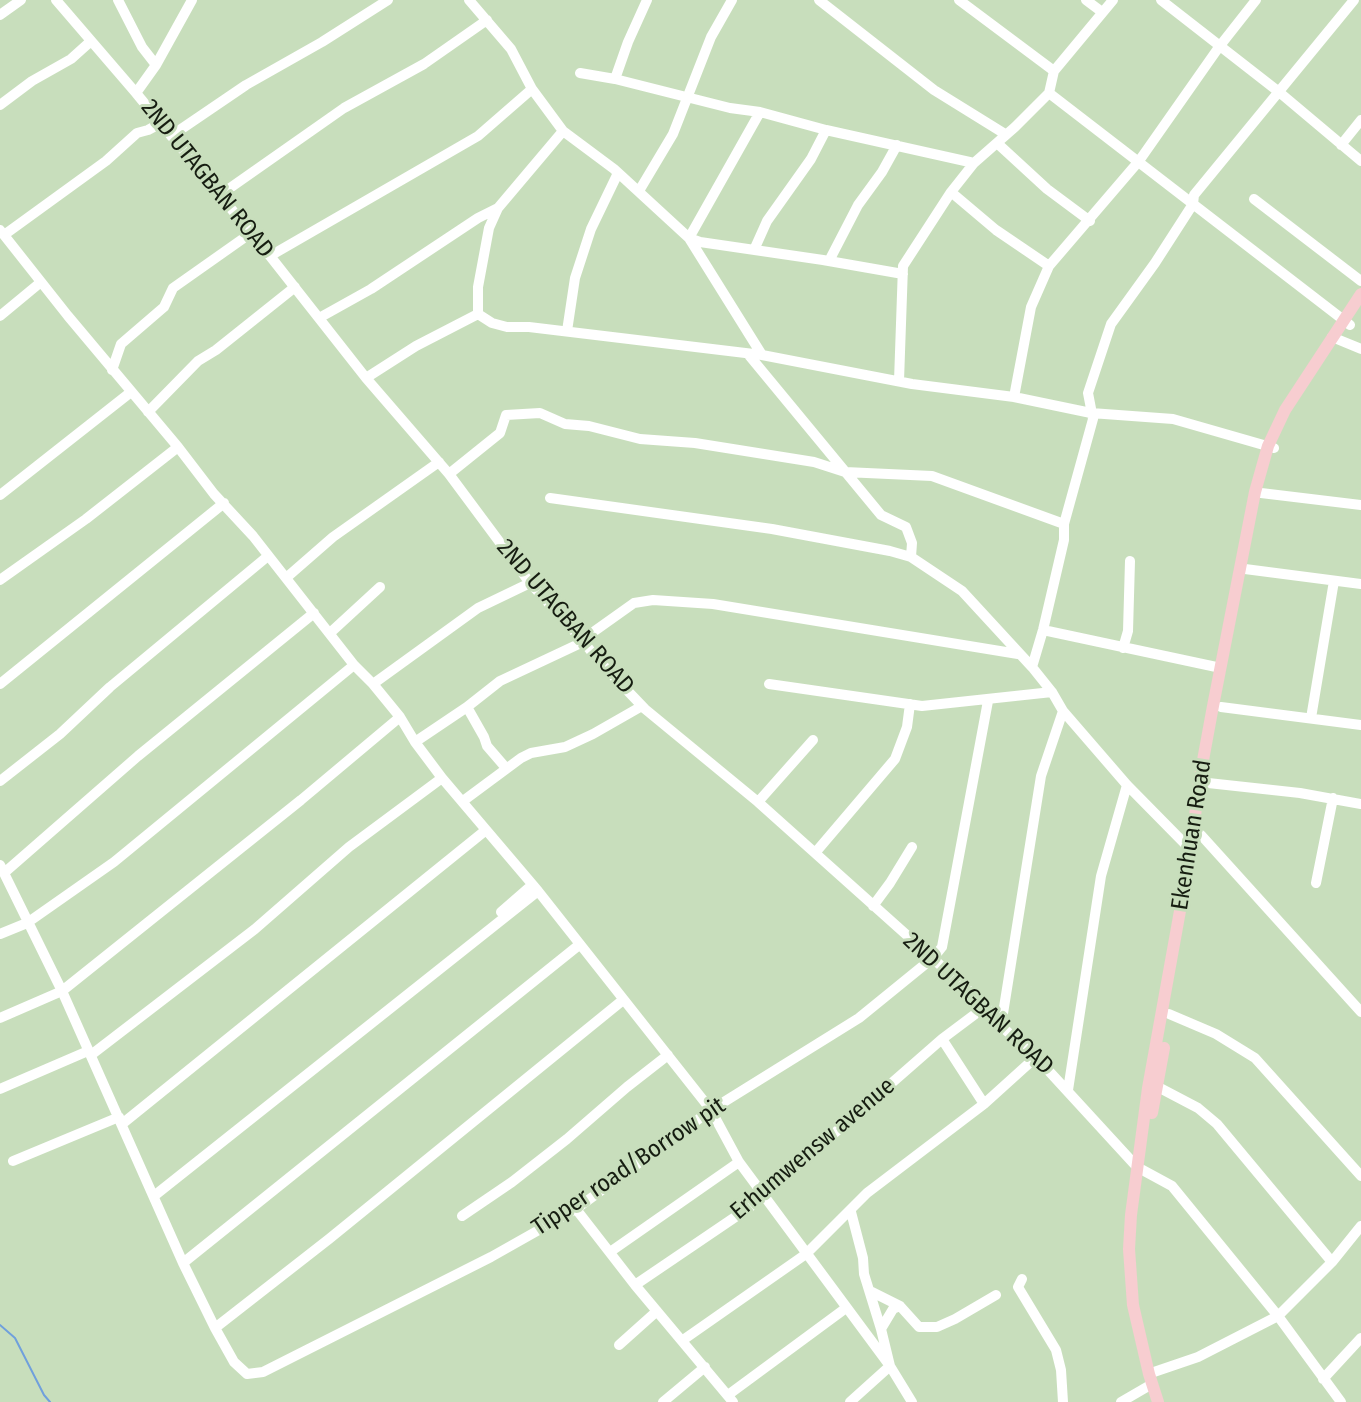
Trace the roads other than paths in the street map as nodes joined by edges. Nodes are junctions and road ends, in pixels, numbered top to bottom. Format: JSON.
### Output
{"nodes":[{"id":1,"x":21,"y":0,"type":"edge"},
{"id":2,"x":56,"y":0,"type":"edge"},
{"id":3,"x":118,"y":0,"type":"edge"},
{"id":4,"x":192,"y":0,"type":"edge"},
{"id":5,"x":388,"y":0,"type":"edge"},
{"id":6,"x":469,"y":0,"type":"edge"},
{"id":7,"x":646,"y":0,"type":"edge"},
{"id":8,"x":732,"y":0,"type":"edge"},
{"id":9,"x":819,"y":0,"type":"edge"},
{"id":10,"x":959,"y":0,"type":"edge"},
{"id":11,"x":1086,"y":0,"type":"edge"},
{"id":12,"x":1113,"y":0,"type":"edge"},
{"id":13,"x":1161,"y":0,"type":"edge"},
{"id":14,"x":1256,"y":0,"type":"edge"},
{"id":15,"x":1354,"y":0,"type":"edge"},
{"id":16,"x":1102,"y":12,"type":"junction"},
{"id":17,"x":0,"y":15,"type":"edge"},
{"id":18,"x":486,"y":20,"type":"junction"},
{"id":19,"x":91,"y":41,"type":"junction"},
{"id":20,"x":1219,"y":47,"type":"junction"},
{"id":21,"x":156,"y":65,"type":"junction"},
{"id":22,"x":1054,"y":71,"type":"junction"},
{"id":23,"x":580,"y":74,"type":"dead end"},
{"id":24,"x":615,"y":79,"type":"junction"},
{"id":25,"x":532,"y":89,"type":"junction"},
{"id":26,"x":1279,"y":92,"type":"junction"},
{"id":27,"x":136,"y":93,"type":"junction"},
{"id":28,"x":1049,"y":93,"type":"junction"},
{"id":29,"x":685,"y":97,"type":"junction"},
{"id":30,"x":0,"y":106,"type":"edge"},
{"id":31,"x":760,"y":112,"type":"junction"},
{"id":32,"x":1361,"y":120,"type":"edge"},
{"id":33,"x":161,"y":123,"type":"junction"},
{"id":34,"x":826,"y":130,"type":"junction"},
{"id":35,"x":563,"y":131,"type":"junction"},
{"id":36,"x":1005,"y":134,"type":"junction"},
{"id":37,"x":172,"y":136,"type":"junction"},
{"id":38,"x":997,"y":143,"type":"junction"},
{"id":39,"x":897,"y":145,"type":"junction"},
{"id":40,"x":1341,"y":145,"type":"junction"},
{"id":41,"x":1139,"y":161,"type":"junction"},
{"id":42,"x":1361,"y":161,"type":"edge"},
{"id":43,"x":974,"y":163,"type":"junction"},
{"id":44,"x":618,"y":173,"type":"junction"},
{"id":45,"x":639,"y":191,"type":"junction"},
{"id":46,"x":951,"y":192,"type":"junction"},
{"id":47,"x":220,"y":195,"type":"junction"},
{"id":48,"x":1254,"y":199,"type":"dead end"},
{"id":49,"x":1193,"y":204,"type":"junction"},
{"id":50,"x":498,"y":208,"type":"junction"},
{"id":51,"x":1090,"y":221,"type":"junction"},
{"id":52,"x":2,"y":232,"type":"edge"},
{"id":53,"x":251,"y":233,"type":"junction"},
{"id":54,"x":689,"y":238,"type":"junction"},
{"id":55,"x":754,"y":250,"type":"junction"},
{"id":56,"x":270,"y":256,"type":"junction"},
{"id":57,"x":829,"y":261,"type":"junction"},
{"id":58,"x":1049,"y":266,"type":"junction"},
{"id":59,"x":903,"y":274,"type":"junction"},
{"id":60,"x":1361,"y":281,"type":"edge"},
{"id":61,"x":41,"y":282,"type":"junction"},
{"id":62,"x":295,"y":287,"type":"junction"},
{"id":63,"x":1361,"y":294,"type":"edge"},
{"id":64,"x":1361,"y":309,"type":"edge"},
{"id":65,"x":478,"y":314,"type":"junction"},
{"id":66,"x":0,"y":316,"type":"edge"},
{"id":67,"x":319,"y":318,"type":"junction"},
{"id":68,"x":1347,"y":323,"type":"junction"},
{"id":69,"x":568,"y":331,"type":"junction"},
{"id":70,"x":1336,"y":338,"type":"junction"},
{"id":71,"x":1361,"y":349,"type":"edge"},
{"id":72,"x":748,"y":354,"type":"junction"},
{"id":73,"x":762,"y":355,"type":"junction"},
{"id":74,"x":112,"y":370,"type":"junction"},
{"id":75,"x":366,"y":378,"type":"junction"},
{"id":76,"x":899,"y":381,"type":"junction"},
{"id":77,"x":131,"y":392,"type":"junction"},
{"id":78,"x":1014,"y":397,"type":"junction"},
{"id":79,"x":148,"y":412,"type":"junction"},
{"id":80,"x":1091,"y":414,"type":"junction"},
{"id":81,"x":178,"y":447,"type":"junction"},
{"id":82,"x":1271,"y":447,"type":"junction"},
{"id":83,"x":439,"y":462,"type":"junction"},
{"id":84,"x":845,"y":471,"type":"junction"},
{"id":85,"x":449,"y":474,"type":"junction"},
{"id":86,"x":1261,"y":493,"type":"junction"},
{"id":87,"x":0,"y":495,"type":"edge"},
{"id":88,"x":550,"y":498,"type":"dead end"},
{"id":89,"x":224,"y":503,"type":"junction"},
{"id":90,"x":1361,"y":505,"type":"edge"},
{"id":91,"x":1064,"y":524,"type":"junction"},
{"id":92,"x":268,"y":556,"type":"junction"},
{"id":93,"x":911,"y":557,"type":"junction"},
{"id":94,"x":1130,"y":561,"type":"dead end"},
{"id":95,"x":1245,"y":569,"type":"junction"},
{"id":96,"x":286,"y":578,"type":"junction"},
{"id":97,"x":0,"y":580,"type":"edge"},
{"id":98,"x":1334,"y":581,"type":"junction"},
{"id":99,"x":530,"y":583,"type":"junction"},
{"id":100,"x":1361,"y":584,"type":"edge"},
{"id":101,"x":380,"y":587,"type":"dead end"},
{"id":102,"x":314,"y":613,"type":"junction"},
{"id":103,"x":1043,"y":630,"type":"junction"},
{"id":104,"x":330,"y":633,"type":"junction"},
{"id":105,"x":583,"y":641,"type":"junction"},
{"id":106,"x":1123,"y":648,"type":"junction"},
{"id":107,"x":1018,"y":654,"type":"junction"},
{"id":108,"x":354,"y":665,"type":"junction"},
{"id":109,"x":1032,"y":667,"type":"junction"},
{"id":110,"x":1221,"y":668,"type":"junction"},
{"id":111,"x":0,"y":684,"type":"edge"},
{"id":112,"x":373,"y":684,"type":"junction"},
{"id":113,"x":769,"y":684,"type":"dead end"},
{"id":114,"x":1052,"y":692,"type":"junction"},
{"id":115,"x":988,"y":701,"type":"junction"},
{"id":116,"x":910,"y":704,"type":"junction"},
{"id":117,"x":642,"y":706,"type":"junction"},
{"id":118,"x":467,"y":707,"type":"junction"},
{"id":119,"x":1222,"y":707,"type":"junction"},
{"id":120,"x":1063,"y":711,"type":"junction"},
{"id":121,"x":400,"y":717,"type":"junction"},
{"id":122,"x":1311,"y":718,"type":"junction"},
{"id":123,"x":1361,"y":725,"type":"edge"},
{"id":124,"x":813,"y":740,"type":"dead end"},
{"id":125,"x":415,"y":742,"type":"junction"},
{"id":126,"x":506,"y":768,"type":"junction"},
{"id":127,"x":442,"y":778,"type":"junction"},
{"id":128,"x":0,"y":781,"type":"edge"},
{"id":129,"x":1204,"y":783,"type":"junction"},
{"id":130,"x":1127,"y":785,"type":"junction"},
{"id":131,"x":1333,"y":798,"type":"junction"},
{"id":132,"x":463,"y":801,"type":"junction"},
{"id":133,"x":758,"y":802,"type":"junction"},
{"id":134,"x":1361,"y":804,"type":"edge"},
{"id":135,"x":486,"y":830,"type":"junction"},
{"id":136,"x":1201,"y":835,"type":"junction"},
{"id":137,"x":912,"y":847,"type":"dead end"},
{"id":138,"x":1191,"y":850,"type":"junction"},
{"id":139,"x":816,"y":853,"type":"junction"},
{"id":140,"x":2,"y":869,"type":"edge"},
{"id":141,"x":1315,"y":883,"type":"dead end"},
{"id":142,"x":535,"y":888,"type":"junction"},
{"id":143,"x":873,"y":906,"type":"junction"},
{"id":144,"x":27,"y":923,"type":"junction"},
{"id":145,"x":0,"y":934,"type":"edge"},
{"id":146,"x":579,"y":945,"type":"junction"},
{"id":147,"x":934,"y":957,"type":"junction"},
{"id":148,"x":62,"y":991,"type":"junction"},
{"id":149,"x":623,"y":1000,"type":"junction"},
{"id":150,"x":986,"y":1006,"type":"junction"},
{"id":151,"x":1360,"y":1009,"type":"edge"},
{"id":152,"x":1169,"y":1014,"type":"junction"},
{"id":153,"x":0,"y":1018,"type":"edge"},
{"id":154,"x":1001,"y":1026,"type":"junction"},
{"id":155,"x":942,"y":1039,"type":"junction"},
{"id":156,"x":90,"y":1053,"type":"junction"},
{"id":157,"x":668,"y":1055,"type":"junction"},
{"id":158,"x":1036,"y":1057,"type":"junction"},
{"id":159,"x":1158,"y":1087,"type":"junction"},
{"id":160,"x":0,"y":1089,"type":"edge"},
{"id":161,"x":1068,"y":1090,"type":"junction"},
{"id":162,"x":266,"y":1100,"type":"dead end"},
{"id":163,"x":984,"y":1104,"type":"junction"},
{"id":164,"x":711,"y":1110,"type":"junction"},
{"id":165,"x":120,"y":1121,"type":"junction"},
{"id":166,"x":312,"y":1159,"type":"dead end"},
{"id":167,"x":13,"y":1161,"type":"dead end"},
{"id":168,"x":739,"y":1162,"type":"junction"},
{"id":169,"x":1140,"y":1168,"type":"junction"},
{"id":170,"x":1361,"y":1176,"type":"edge"},
{"id":171,"x":765,"y":1194,"type":"junction"},
{"id":172,"x":154,"y":1196,"type":"junction"},
{"id":173,"x":576,"y":1209,"type":"junction"},
{"id":174,"x":851,"y":1212,"type":"junction"},
{"id":175,"x":462,"y":1216,"type":"dead end"},
{"id":176,"x":1361,"y":1226,"type":"edge"},
{"id":177,"x":610,"y":1252,"type":"junction"},
{"id":178,"x":806,"y":1254,"type":"junction"},
{"id":179,"x":1332,"y":1262,"type":"junction"},
{"id":180,"x":183,"y":1263,"type":"junction"},
{"id":181,"x":1022,"y":1279,"type":"dead end"},
{"id":182,"x":635,"y":1285,"type":"junction"},
{"id":183,"x":870,"y":1291,"type":"junction"},
{"id":184,"x":996,"y":1294,"type":"dead end"},
{"id":185,"x":900,"y":1306,"type":"junction"},
{"id":186,"x":846,"y":1308,"type":"junction"},
{"id":187,"x":657,"y":1311,"type":"junction"},
{"id":188,"x":1278,"y":1316,"type":"junction"},
{"id":189,"x":215,"y":1328,"type":"junction"},
{"id":190,"x":881,"y":1329,"type":"junction"},
{"id":191,"x":1361,"y":1338,"type":"edge"},
{"id":192,"x":683,"y":1340,"type":"junction"},
{"id":193,"x":619,"y":1345,"type":"dead end"},
{"id":194,"x":890,"y":1366,"type":"junction"},
{"id":195,"x":705,"y":1367,"type":"junction"},
{"id":196,"x":1153,"y":1378,"type":"junction"},
{"id":197,"x":1323,"y":1378,"type":"junction"},
{"id":198,"x":731,"y":1398,"type":"edge"},
{"id":199,"x":663,"y":1402,"type":"edge"},
{"id":200,"x":850,"y":1402,"type":"edge"},
{"id":201,"x":912,"y":1402,"type":"edge"},
{"id":202,"x":1063,"y":1402,"type":"edge"},
{"id":203,"x":1121,"y":1402,"type":"edge"},
{"id":204,"x":1158,"y":1402,"type":"edge"},
{"id":205,"x":1164,"y":1402,"type":"edge"},
{"id":206,"x":1341,"y":1402,"type":"edge"}],
"edges":[{"from":1,"to":17,"type":"street"},
{"from":2,"to":19,"type":"street","name":"2ND UTAGBAN ROAD"},
{"from":3,"to":21,"type":"street"},
{"from":4,"to":21,"type":"street"},
{"from":5,"to":37,"type":"street"},
{"from":6,"to":18,"type":"street"},
{"from":7,"to":24,"type":"street"},
{"from":8,"to":29,"type":"street"},
{"from":9,"to":36,"type":"street"},
{"from":10,"to":22,"type":"street"},
{"from":11,"to":16,"type":"street"},
{"from":12,"to":16,"type":"street"},
{"from":13,"to":20,"type":"street"},
{"from":14,"to":20,"type":"street"},
{"from":15,"to":26,"type":"street"},
{"from":16,"to":22,"type":"street"},
{"from":18,"to":25,"type":"street"},
{"from":18,"to":47,"type":"street"},
{"from":19,"to":27,"type":"street","name":"2ND UTAGBAN ROAD"},
{"from":19,"to":30,"type":"street"},
{"from":20,"to":26,"type":"street"},
{"from":20,"to":41,"type":"street"},
{"from":21,"to":27,"type":"street"},
{"from":22,"to":28,"type":"street"},
{"from":23,"to":24,"type":"street"},
{"from":24,"to":29,"type":"street"},
{"from":25,"to":35,"type":"street"},
{"from":25,"to":56,"type":"street"},
{"from":26,"to":40,"type":"street"},
{"from":26,"to":49,"type":"street"},
{"from":27,"to":33,"type":"street","name":"2ND UTAGBAN ROAD"},
{"from":28,"to":36,"type":"street"},
{"from":28,"to":41,"type":"street"},
{"from":29,"to":31,"type":"street"},
{"from":29,"to":45,"type":"street"},
{"from":31,"to":34,"type":"street"},
{"from":31,"to":54,"type":"street"},
{"from":32,"to":40,"type":"street"},
{"from":33,"to":37,"type":"street","name":"2ND UTAGBAN ROAD"},
{"from":33,"to":52,"type":"street"},
{"from":34,"to":39,"type":"street"},
{"from":34,"to":55,"type":"street"},
{"from":35,"to":44,"type":"street"},
{"from":35,"to":50,"type":"street"},
{"from":36,"to":38,"type":"street"},
{"from":37,"to":47,"type":"street","name":"2ND UTAGBAN ROAD"},
{"from":38,"to":43,"type":"street"},
{"from":38,"to":51,"type":"street"},
{"from":39,"to":43,"type":"street"},
{"from":39,"to":57,"type":"street"},
{"from":40,"to":42,"type":"street"},
{"from":41,"to":49,"type":"street"},
{"from":41,"to":51,"type":"street"},
{"from":43,"to":46,"type":"street"},
{"from":44,"to":45,"type":"street"},
{"from":44,"to":69,"type":"street"},
{"from":45,"to":54,"type":"street"},
{"from":46,"to":58,"type":"street"},
{"from":46,"to":59,"type":"street"},
{"from":47,"to":53,"type":"street","name":"2ND UTAGBAN ROAD"},
{"from":48,"to":60,"type":"street"},
{"from":49,"to":68,"type":"street"},
{"from":49,"to":80,"type":"street"},
{"from":50,"to":65,"type":"street"},
{"from":50,"to":67,"type":"street"},
{"from":51,"to":58,"type":"street"},
{"from":52,"to":61,"type":"street"},
{"from":53,"to":56,"type":"street","name":"2ND UTAGBAN ROAD"},
{"from":53,"to":74,"type":"street"},
{"from":54,"to":55,"type":"street"},
{"from":54,"to":73,"type":"street"},
{"from":55,"to":57,"type":"street"},
{"from":56,"to":62,"type":"street","name":"2ND UTAGBAN ROAD"},
{"from":57,"to":59,"type":"street"},
{"from":58,"to":78,"type":"street"},
{"from":59,"to":76,"type":"street"},
{"from":61,"to":66,"type":"street"},
{"from":61,"to":74,"type":"street"},
{"from":62,"to":67,"type":"street","name":"2ND UTAGBAN ROAD"},
{"from":62,"to":79,"type":"street"},
{"from":63,"to":68,"type":"main road","name":"Ekenhuan Road"},
{"from":64,"to":68,"type":"main road","name":"Ekenhuan Road"},
{"from":65,"to":69,"type":"street"},
{"from":65,"to":75,"type":"street"},
{"from":67,"to":75,"type":"street","name":"2ND UTAGBAN ROAD"},
{"from":68,"to":70,"type":"main road","name":"Ekenhuan Road"},
{"from":69,"to":72,"type":"street"},
{"from":70,"to":71,"type":"street"},
{"from":70,"to":82,"type":"main road","name":"Ekenhuan Road"},
{"from":72,"to":73,"type":"street"},
{"from":72,"to":84,"type":"street"},
{"from":73,"to":76,"type":"street"},
{"from":74,"to":77,"type":"street"},
{"from":75,"to":83,"type":"street","name":"2ND UTAGBAN ROAD"},
{"from":76,"to":78,"type":"street"},
{"from":77,"to":79,"type":"street"},
{"from":77,"to":87,"type":"street"},
{"from":78,"to":80,"type":"street"},
{"from":79,"to":81,"type":"street"},
{"from":80,"to":82,"type":"street"},
{"from":80,"to":91,"type":"street"},
{"from":81,"to":89,"type":"street"},
{"from":81,"to":97,"type":"street"},
{"from":82,"to":86,"type":"main road","name":"Ekenhuan Road"},
{"from":82,"to":110,"type":"main road","name":"Ekenhuan Road"},
{"from":83,"to":85,"type":"street","name":"2ND UTAGBAN ROAD"},
{"from":83,"to":96,"type":"street"},
{"from":84,"to":85,"type":"street"},
{"from":84,"to":91,"type":"street"},
{"from":84,"to":93,"type":"street"},
{"from":85,"to":99,"type":"street","name":"2ND UTAGBAN ROAD"},
{"from":86,"to":90,"type":"street"},
{"from":86,"to":95,"type":"main road","name":"Ekenhuan Road"},
{"from":88,"to":93,"type":"street"},
{"from":89,"to":92,"type":"street"},
{"from":89,"to":111,"type":"street"},
{"from":91,"to":103,"type":"street"},
{"from":92,"to":96,"type":"street"},
{"from":92,"to":128,"type":"street"},
{"from":93,"to":107,"type":"street"},
{"from":94,"to":106,"type":"street"},
{"from":95,"to":98,"type":"street"},
{"from":95,"to":119,"type":"main road","name":"Ekenhuan Road"},
{"from":96,"to":102,"type":"street"},
{"from":98,"to":100,"type":"street"},
{"from":98,"to":122,"type":"street"},
{"from":99,"to":105,"type":"street","name":"2ND UTAGBAN ROAD"},
{"from":99,"to":112,"type":"street"},
{"from":101,"to":104,"type":"street"},
{"from":102,"to":104,"type":"street"},
{"from":102,"to":140,"type":"street"},
{"from":103,"to":106,"type":"street"},
{"from":103,"to":109,"type":"street"},
{"from":104,"to":108,"type":"street"},
{"from":105,"to":107,"type":"street"},
{"from":105,"to":117,"type":"street","name":"2ND UTAGBAN ROAD"},
{"from":105,"to":118,"type":"street"},
{"from":106,"to":110,"type":"street"},
{"from":107,"to":109,"type":"street"},
{"from":108,"to":112,"type":"street"},
{"from":108,"to":144,"type":"street"},
{"from":109,"to":114,"type":"street"},
{"from":110,"to":129,"type":"main road","name":"Ekenhuan Road"},
{"from":112,"to":121,"type":"street"},
{"from":113,"to":116,"type":"street"},
{"from":114,"to":115,"type":"street"},
{"from":114,"to":120,"type":"street"},
{"from":115,"to":116,"type":"street"},
{"from":115,"to":147,"type":"street"},
{"from":116,"to":139,"type":"street"},
{"from":117,"to":126,"type":"street"},
{"from":117,"to":133,"type":"street","name":"2ND UTAGBAN ROAD"},
{"from":118,"to":125,"type":"street"},
{"from":118,"to":126,"type":"street"},
{"from":119,"to":122,"type":"street"},
{"from":119,"to":129,"type":"main road","name":"Ekenhuan Road"},
{"from":120,"to":130,"type":"street"},
{"from":120,"to":154,"type":"street"},
{"from":121,"to":125,"type":"street"},
{"from":121,"to":148,"type":"street"},
{"from":122,"to":123,"type":"street"},
{"from":124,"to":133,"type":"street"},
{"from":125,"to":127,"type":"street"},
{"from":126,"to":132,"type":"street"},
{"from":127,"to":132,"type":"street"},
{"from":127,"to":156,"type":"street"},
{"from":129,"to":131,"type":"street"},
{"from":129,"to":136,"type":"main road","name":"Ekenhuan Road"},
{"from":129,"to":138,"type":"main road","name":"Ekenhuan Road"},
{"from":130,"to":138,"type":"street"},
{"from":130,"to":161,"type":"street"},
{"from":131,"to":134,"type":"street"},
{"from":131,"to":141,"type":"street"},
{"from":132,"to":135,"type":"street"},
{"from":133,"to":139,"type":"street","name":"2ND UTAGBAN ROAD"},
{"from":135,"to":142,"type":"street"},
{"from":135,"to":165,"type":"street"},
{"from":136,"to":151,"type":"street"},
{"from":136,"to":152,"type":"main road","name":"Ekenhuan Road"},
{"from":137,"to":143,"type":"street"},
{"from":138,"to":169,"type":"main road","name":"Ekenhuan Road"},
{"from":139,"to":143,"type":"street","name":"2ND UTAGBAN ROAD"},
{"from":140,"to":144,"type":"street"},
{"from":142,"to":146,"type":"street"},
{"from":142,"to":162,"type":"street"},
{"from":142,"to":172,"type":"street"},
{"from":143,"to":147,"type":"street","name":"2ND UTAGBAN ROAD"},
{"from":144,"to":145,"type":"street"},
{"from":144,"to":148,"type":"street"},
{"from":146,"to":149,"type":"street"},
{"from":146,"to":166,"type":"street"},
{"from":146,"to":180,"type":"street"},
{"from":147,"to":150,"type":"street","name":"2ND UTAGBAN ROAD"},
{"from":147,"to":164,"type":"street","name":"Tipper road/Borrow pit"},
{"from":148,"to":153,"type":"street"},
{"from":148,"to":156,"type":"street"},
{"from":149,"to":157,"type":"street"},
{"from":149,"to":189,"type":"street"},
{"from":150,"to":154,"type":"street","name":"2ND UTAGBAN ROAD"},
{"from":150,"to":155,"type":"street","name":"Erhumwensw avenue"},
{"from":152,"to":159,"type":"main road","name":"Ekenhuan Road"},
{"from":152,"to":170,"type":"street"},
{"from":154,"to":158,"type":"street","name":"2ND UTAGBAN ROAD"},
{"from":155,"to":163,"type":"street"},
{"from":155,"to":171,"type":"street","name":"Erhumwensw avenue"},
{"from":156,"to":160,"type":"street"},
{"from":156,"to":165,"type":"street"},
{"from":157,"to":164,"type":"street"},
{"from":157,"to":175,"type":"street"},
{"from":158,"to":161,"type":"street","name":"2ND UTAGBAN ROAD"},
{"from":158,"to":163,"type":"street"},
{"from":159,"to":169,"type":"main road","name":"Ekenhuan Road"},
{"from":159,"to":179,"type":"street"},
{"from":161,"to":169,"type":"street","name":"2ND UTAGBAN ROAD"},
{"from":163,"to":174,"type":"street"},
{"from":164,"to":168,"type":"street"},
{"from":164,"to":173,"type":"street","name":"Tipper road/Borrow pit"},
{"from":165,"to":167,"type":"street"},
{"from":165,"to":172,"type":"street"},
{"from":168,"to":171,"type":"street"},
{"from":168,"to":177,"type":"street"},
{"from":169,"to":188,"type":"street","name":"2ND UTAGBAN ROAD"},
{"from":169,"to":196,"type":"main road","name":"Ekenhuan Road"},
{"from":171,"to":178,"type":"street"},
{"from":171,"to":182,"type":"street","name":"Erhumwensw avenue"},
{"from":172,"to":180,"type":"street"},
{"from":173,"to":177,"type":"street"},
{"from":173,"to":189,"type":"street","name":"Tipper road/Borrow pit"},
{"from":174,"to":178,"type":"street"},
{"from":174,"to":183,"type":"street"},
{"from":176,"to":179,"type":"street"},
{"from":177,"to":182,"type":"street"},
{"from":178,"to":186,"type":"street"},
{"from":178,"to":192,"type":"street"},
{"from":179,"to":188,"type":"street"},
{"from":180,"to":189,"type":"street"},
{"from":181,"to":202,"type":"street"},
{"from":182,"to":187,"type":"street"},
{"from":183,"to":185,"type":"street"},
{"from":183,"to":190,"type":"street"},
{"from":184,"to":185,"type":"street"},
{"from":185,"to":190,"type":"street"},
{"from":186,"to":194,"type":"street"},
{"from":186,"to":198,"type":"street"},
{"from":187,"to":192,"type":"street"},
{"from":187,"to":193,"type":"street"},
{"from":188,"to":196,"type":"street"},
{"from":188,"to":197,"type":"street","name":"2ND UTAGBAN ROAD"},
{"from":190,"to":194,"type":"street"},
{"from":191,"to":197,"type":"street"},
{"from":192,"to":195,"type":"street"},
{"from":194,"to":200,"type":"street"},
{"from":194,"to":201,"type":"street"},
{"from":195,"to":198,"type":"street"},
{"from":195,"to":199,"type":"street"},
{"from":196,"to":203,"type":"street"},
{"from":196,"to":204,"type":"main road","name":"Ekenhuan Road"},
{"from":196,"to":205,"type":"main road","name":"Ekenhuan Road"},
{"from":197,"to":206,"type":"street","name":"2ND UTAGBAN ROAD"}]}
